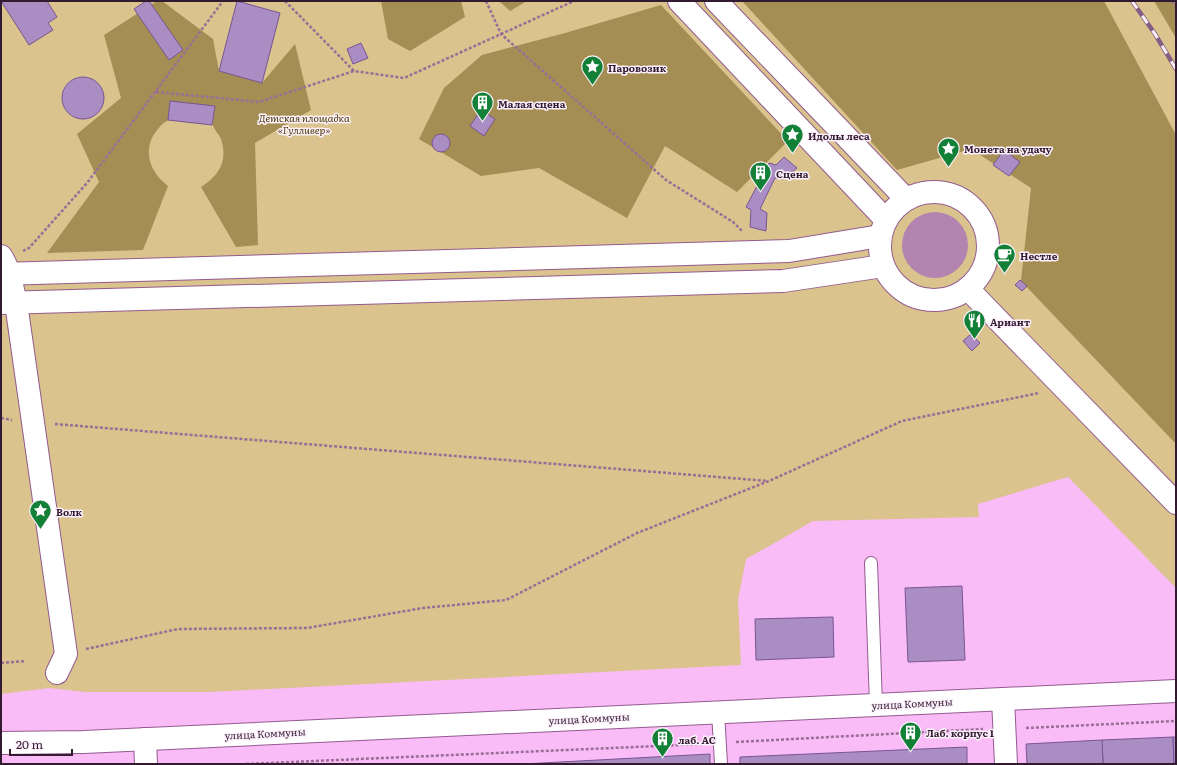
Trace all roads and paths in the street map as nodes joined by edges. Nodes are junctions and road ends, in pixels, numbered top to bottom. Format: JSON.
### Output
{"nodes":[{"id":1,"x":223,"y":1,"type":"edge"},
{"id":2,"x":286,"y":1,"type":"edge"},
{"id":3,"x":486,"y":1,"type":"edge"},
{"id":4,"x":574,"y":1,"type":"edge"},
{"id":5,"x":679,"y":1,"type":"edge"},
{"id":6,"x":716,"y":1,"type":"edge"},
{"id":7,"x":1172,"y":1,"type":"edge"},
{"id":8,"x":1176,"y":6,"type":"edge"},
{"id":9,"x":501,"y":34,"type":"junction"},
{"id":10,"x":354,"y":71,"type":"junction"},
{"id":11,"x":155,"y":92,"type":"junction"},
{"id":12,"x":906,"y":199,"type":"junction"},
{"id":13,"x":883,"y":228,"type":"junction"},
{"id":14,"x":764,"y":251,"type":"junction"},
{"id":15,"x":4,"y":266,"type":"edge"},
{"id":16,"x":883,"y":266,"type":"junction"},
{"id":17,"x":968,"y":289,"type":"junction"},
{"id":18,"x":9,"y":303,"type":"edge"},
{"id":19,"x":1064,"y":388,"type":"junction"},
{"id":20,"x":1,"y":418,"type":"edge"},
{"id":21,"x":33,"y":423,"type":"junction"},
{"id":22,"x":769,"y":481,"type":"junction"},
{"id":23,"x":1176,"y":503,"type":"edge"},
{"id":24,"x":871,"y":563,"type":"dead end"},
{"id":25,"x":26,"y":661,"type":"dead end"},
{"id":26,"x":1,"y":663,"type":"edge"},
{"id":27,"x":62,"y":664,"type":"joint"},
{"id":28,"x":1176,"y":691,"type":"edge"},
{"id":29,"x":1003,"y":699,"type":"junction"},
{"id":30,"x":876,"y":705,"type":"junction"},
{"id":31,"x":718,"y":712,"type":"junction"},
{"id":32,"x":1176,"y":721,"type":"edge"},
{"id":33,"x":1004,"y":729,"type":"junction"},
{"id":34,"x":146,"y":739,"type":"junction"},
{"id":35,"x":1,"y":743,"type":"edge"},
{"id":36,"x":720,"y":743,"type":"junction"},
{"id":37,"x":146,"y":764,"type":"edge"},
{"id":38,"x":246,"y":764,"type":"edge"},
{"id":39,"x":721,"y":764,"type":"edge"},
{"id":40,"x":1006,"y":764,"type":"edge"}],
"edges":[{"from":1,"to":11,"type":"path"},
{"from":2,"to":10,"type":"path"},
{"from":3,"to":9,"type":"path"},
{"from":4,"to":9,"type":"path"},
{"from":5,"to":13,"type":"street"},
{"from":6,"to":12,"type":"street"},
{"from":7,"to":8,"type":"path"},
{"from":9,"to":10,"type":"path"},
{"from":9,"to":14,"type":"path"},
{"from":10,"to":11,"type":"path"},
{"from":11,"to":15,"type":"path"},
{"from":12,"to":13,"type":"street"},
{"from":12,"to":17,"type":"street"},
{"from":13,"to":14,"type":"street"},
{"from":13,"to":16,"type":"street"},
{"from":14,"to":15,"type":"street"},
{"from":15,"to":18,"type":"street"},
{"from":16,"to":17,"type":"street"},
{"from":16,"to":18,"type":"street"},
{"from":17,"to":19,"type":"street"},
{"from":18,"to":21,"type":"street"},
{"from":19,"to":22,"type":"path"},
{"from":19,"to":23,"type":"street"},
{"from":20,"to":21,"type":"path"},
{"from":21,"to":22,"type":"path"},
{"from":21,"to":27,"type":"street"},
{"from":22,"to":27,"type":"path"},
{"from":24,"to":30,"type":"lane"},
{"from":25,"to":26,"type":"path"},
{"from":28,"to":29,"type":"street","name":"улица Коммуны"},
{"from":29,"to":30,"type":"street","name":"улица Коммуны"},
{"from":29,"to":33,"type":"street"},
{"from":30,"to":31,"type":"street","name":"улица Коммуны"},
{"from":31,"to":34,"type":"street","name":"улица Коммуны"},
{"from":31,"to":36,"type":"lane"},
{"from":32,"to":33,"type":"path"},
{"from":33,"to":36,"type":"path"},
{"from":33,"to":40,"type":"street"},
{"from":34,"to":35,"type":"street","name":"улица Коммуны"},
{"from":34,"to":37,"type":"street"},
{"from":36,"to":38,"type":"path"},
{"from":36,"to":39,"type":"lane"}]}
